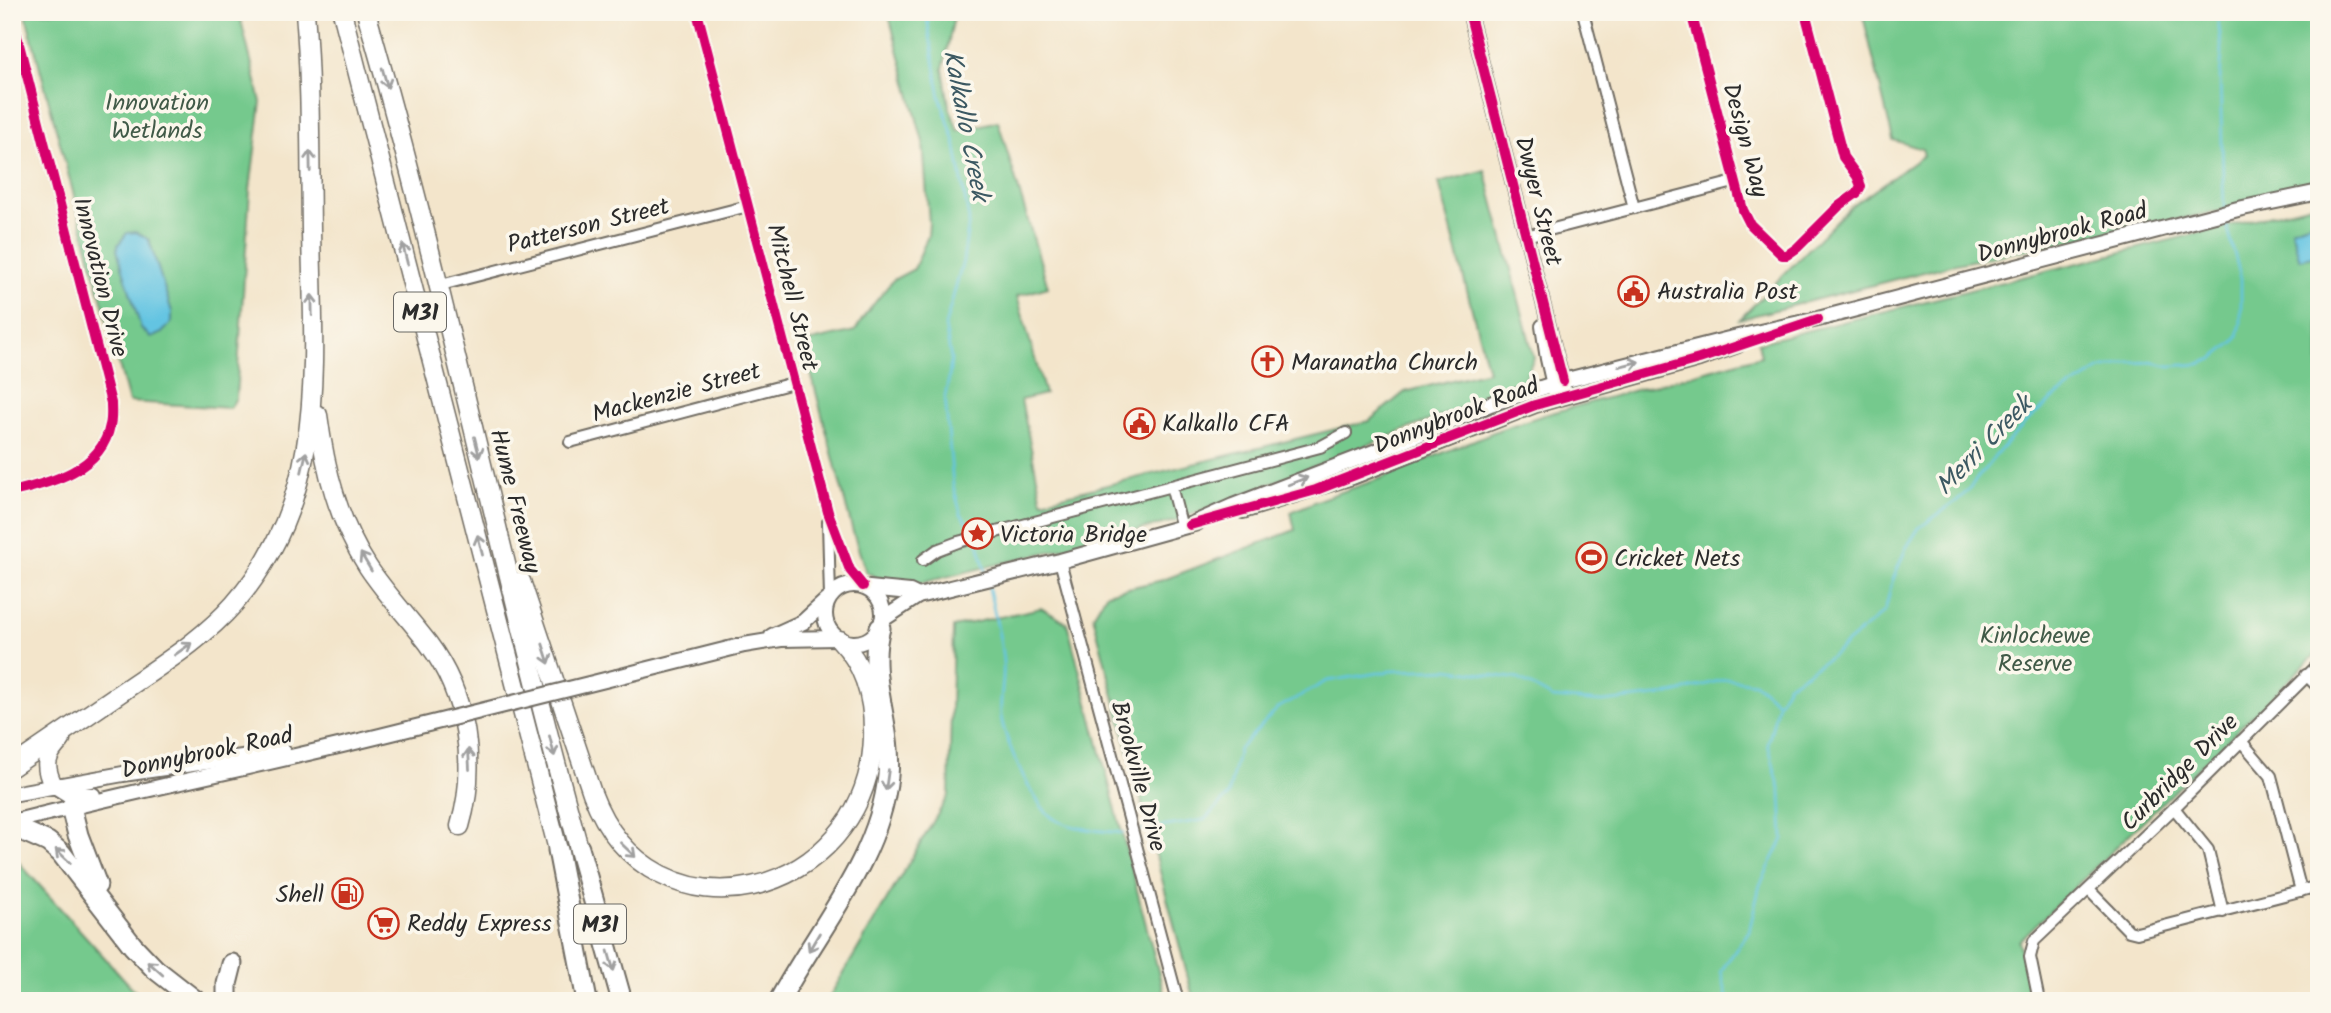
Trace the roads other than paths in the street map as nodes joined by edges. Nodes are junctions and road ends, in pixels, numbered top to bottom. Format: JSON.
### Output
{"nodes":[{"id":1,"x":305,"y":12,"type":"edge"},
{"id":2,"x":342,"y":12,"type":"edge"},
{"id":3,"x":366,"y":12,"type":"edge"},
{"id":4,"x":697,"y":12,"type":"edge"},
{"id":5,"x":1469,"y":12,"type":"edge"},
{"id":6,"x":1583,"y":12,"type":"edge"},
{"id":7,"x":1691,"y":12,"type":"edge"},
{"id":8,"x":1805,"y":12,"type":"edge"},
{"id":9,"x":12,"y":17,"type":"edge"},
{"id":10,"x":1734,"y":182,"type":"junction"},
{"id":11,"x":2319,"y":192,"type":"edge"},
{"id":12,"x":748,"y":206,"type":"junction"},
{"id":13,"x":1634,"y":208,"type":"junction"},
{"id":14,"x":1526,"y":236,"type":"junction"},
{"id":15,"x":437,"y":286,"type":"junction"},
{"id":16,"x":1818,"y":319,"type":"junction"},
{"id":17,"x":313,"y":374,"type":"junction"},
{"id":18,"x":1558,"y":382,"type":"junction"},
{"id":19,"x":793,"y":383,"type":"junction"},
{"id":20,"x":1557,"y":399,"type":"junction"},
{"id":21,"x":1346,"y":433,"type":"dead end"},
{"id":22,"x":570,"y":442,"type":"dead end"},
{"id":23,"x":483,"y":474,"type":"junction"},
{"id":24,"x":1171,"y":486,"type":"junction"},
{"id":25,"x":12,"y":492,"type":"edge"},
{"id":26,"x":828,"y":512,"type":"junction"},
{"id":27,"x":1186,"y":526,"type":"junction"},
{"id":28,"x":923,"y":560,"type":"dead end"},
{"id":29,"x":1060,"y":561,"type":"junction"},
{"id":30,"x":866,"y":587,"type":"junction"},
{"id":31,"x":918,"y":596,"type":"junction"},
{"id":32,"x":829,"y":598,"type":"junction"},
{"id":33,"x":881,"y":624,"type":"junction"},
{"id":34,"x":838,"y":639,"type":"junction"},
{"id":35,"x":744,"y":645,"type":"junction"},
{"id":36,"x":2319,"y":664,"type":"edge"},
{"id":37,"x":2306,"y":675,"type":"junction"},
{"id":38,"x":127,"y":688,"type":"junction"},
{"id":39,"x":2319,"y":688,"type":"edge"},
{"id":40,"x":412,"y":728,"type":"junction"},
{"id":41,"x":2241,"y":741,"type":"junction"},
{"id":42,"x":12,"y":766,"type":"edge"},
{"id":43,"x":76,"y":782,"type":"junction"},
{"id":44,"x":53,"y":785,"type":"junction"},
{"id":45,"x":12,"y":794,"type":"edge"},
{"id":46,"x":70,"y":801,"type":"junction"},
{"id":47,"x":2174,"y":808,"type":"junction"},
{"id":48,"x":12,"y":824,"type":"edge"},
{"id":49,"x":460,"y":827,"type":"dead end"},
{"id":50,"x":579,"y":848,"type":"joint"},
{"id":51,"x":558,"y":850,"type":"joint"},
{"id":52,"x":2319,"y":886,"type":"edge"},
{"id":53,"x":2089,"y":890,"type":"junction"},
{"id":54,"x":2301,"y":891,"type":"junction"},
{"id":55,"x":2223,"y":912,"type":"junction"},
{"id":56,"x":120,"y":929,"type":"junction"},
{"id":57,"x":232,"y":964,"type":"dead end"},
{"id":58,"x":195,"y":1001,"type":"edge"},
{"id":59,"x":227,"y":1001,"type":"edge"},
{"id":60,"x":587,"y":1001,"type":"edge"},
{"id":61,"x":622,"y":1001,"type":"edge"},
{"id":62,"x":779,"y":1001,"type":"edge"},
{"id":63,"x":1178,"y":1001,"type":"edge"},
{"id":64,"x":2039,"y":1001,"type":"edge"}],
"edges":[{"from":17,"to":1,"type":"highway","one_way":true},
{"from":51,"to":2,"type":"highway","name":"Hume Freeway","number":"M31","one_way":true},
{"from":3,"to":15,"type":"highway","name":"Hume Freeway","number":"M31","one_way":true},
{"from":4,"to":12,"type":"street","name":"Mitchell Street"},
{"from":5,"to":14,"type":"street","name":"Dwyer Street"},
{"from":6,"to":13,"type":"street"},
{"from":7,"to":10,"type":"street","name":"Design Way"},
{"from":8,"to":10,"type":"street","name":"Design Way"},
{"from":9,"to":25,"type":"street","name":"Innovation Drive"},
{"from":10,"to":13,"type":"street","name":"Design Way"},
{"from":11,"to":16,"type":"main road","name":"Donnybrook Road"},
{"from":12,"to":15,"type":"street","name":"Patterson Street"},
{"from":12,"to":19,"type":"street","name":"Mitchell Street"},
{"from":13,"to":14,"type":"street","name":"Design Way"},
{"from":14,"to":18,"type":"street","name":"Dwyer Street"},
{"from":15,"to":23,"type":"highway","name":"Hume Freeway","number":"M31","one_way":true},
{"from":18,"to":16,"type":"main road","name":"Donnybrook Road","one_way":true},
{"from":16,"to":20,"type":"main road","name":"Donnybrook Road"},
{"from":38,"to":17,"type":"highway","one_way":true},
{"from":49,"to":17,"type":"highway","one_way":true},
{"from":18,"to":20,"type":"street","name":"Dwyer Street"},
{"from":27,"to":18,"type":"main road","name":"Donnybrook Road","one_way":true},
{"from":19,"to":22,"type":"street","name":"Mackenzie Street"},
{"from":19,"to":26,"type":"street","name":"Mitchell Street"},
{"from":20,"to":27,"type":"main road","name":"Donnybrook Road"},
{"from":21,"to":24,"type":"street","name":"Donnybrook Road"},
{"from":23,"to":34,"type":"highway","one_way":true},
{"from":23,"to":50,"type":"highway","name":"Hume Freeway","number":"M31","one_way":true},
{"from":24,"to":27,"type":"street"},
{"from":24,"to":28,"type":"street","name":"Donnybrook Road"},
{"from":26,"to":30,"type":"street","name":"Mitchell Street"},
{"from":26,"to":32,"type":"street","name":"Mitchell Street"},
{"from":27,"to":29,"type":"main road","name":"Donnybrook Road"},
{"from":29,"to":31,"type":"main road","name":"Donnybrook Road"},
{"from":29,"to":63,"type":"street","name":"Brookville Drive"},
{"from":30,"to":31,"type":"main road","name":"Donnybrook Road"},
{"from":30,"to":32,"type":"main road"},
{"from":30,"to":33,"type":"main road"},
{"from":31,"to":33,"type":"main road","name":"Donnybrook Road"},
{"from":32,"to":34,"type":"main road"},
{"from":32,"to":35,"type":"main road","name":"Donnybrook Road"},
{"from":33,"to":34,"type":"main road"},
{"from":33,"to":62,"type":"highway","one_way":true},
{"from":34,"to":35,"type":"main road","name":"Donnybrook Road"},
{"from":35,"to":40,"type":"main road","name":"Donnybrook Road","bridge":true},
{"from":36,"to":37,"type":"street","name":"Curbridge Drive"},
{"from":37,"to":39,"type":"street"},
{"from":37,"to":41,"type":"street","name":"Curbridge Drive"},
{"from":38,"to":42,"type":"highway"},
{"from":38,"to":44,"type":"highway"},
{"from":40,"to":43,"type":"main road","name":"Donnybrook Road"},
{"from":40,"to":46,"type":"main road","name":"Donnybrook Road"},
{"from":41,"to":47,"type":"street","name":"Curbridge Drive"},
{"from":41,"to":54,"type":"street"},
{"from":43,"to":44,"type":"main road","name":"Donnybrook Road"},
{"from":43,"to":46,"type":"main road"},
{"from":44,"to":45,"type":"main road","name":"Donnybrook Road"},
{"from":44,"to":46,"type":"main road"},
{"from":46,"to":48,"type":"main road","name":"Donnybrook Road"},
{"from":46,"to":56,"type":"highway"},
{"from":47,"to":53,"type":"street","name":"Curbridge Drive"},
{"from":47,"to":55,"type":"street"},
{"from":56,"to":48,"type":"highway","one_way":true},
{"from":50,"to":61,"type":"highway","name":"Hume Freeway","number":"M31","one_way":true},
{"from":51,"to":60,"type":"highway","name":"Hume Freeway","number":"M31"},
{"from":52,"to":54,"type":"street"},
{"from":53,"to":55,"type":"street"},
{"from":53,"to":64,"type":"street","name":"Curbridge Drive"},
{"from":54,"to":55,"type":"street"},
{"from":58,"to":56,"type":"highway","one_way":true},
{"from":57,"to":59,"type":"highway"}]}
